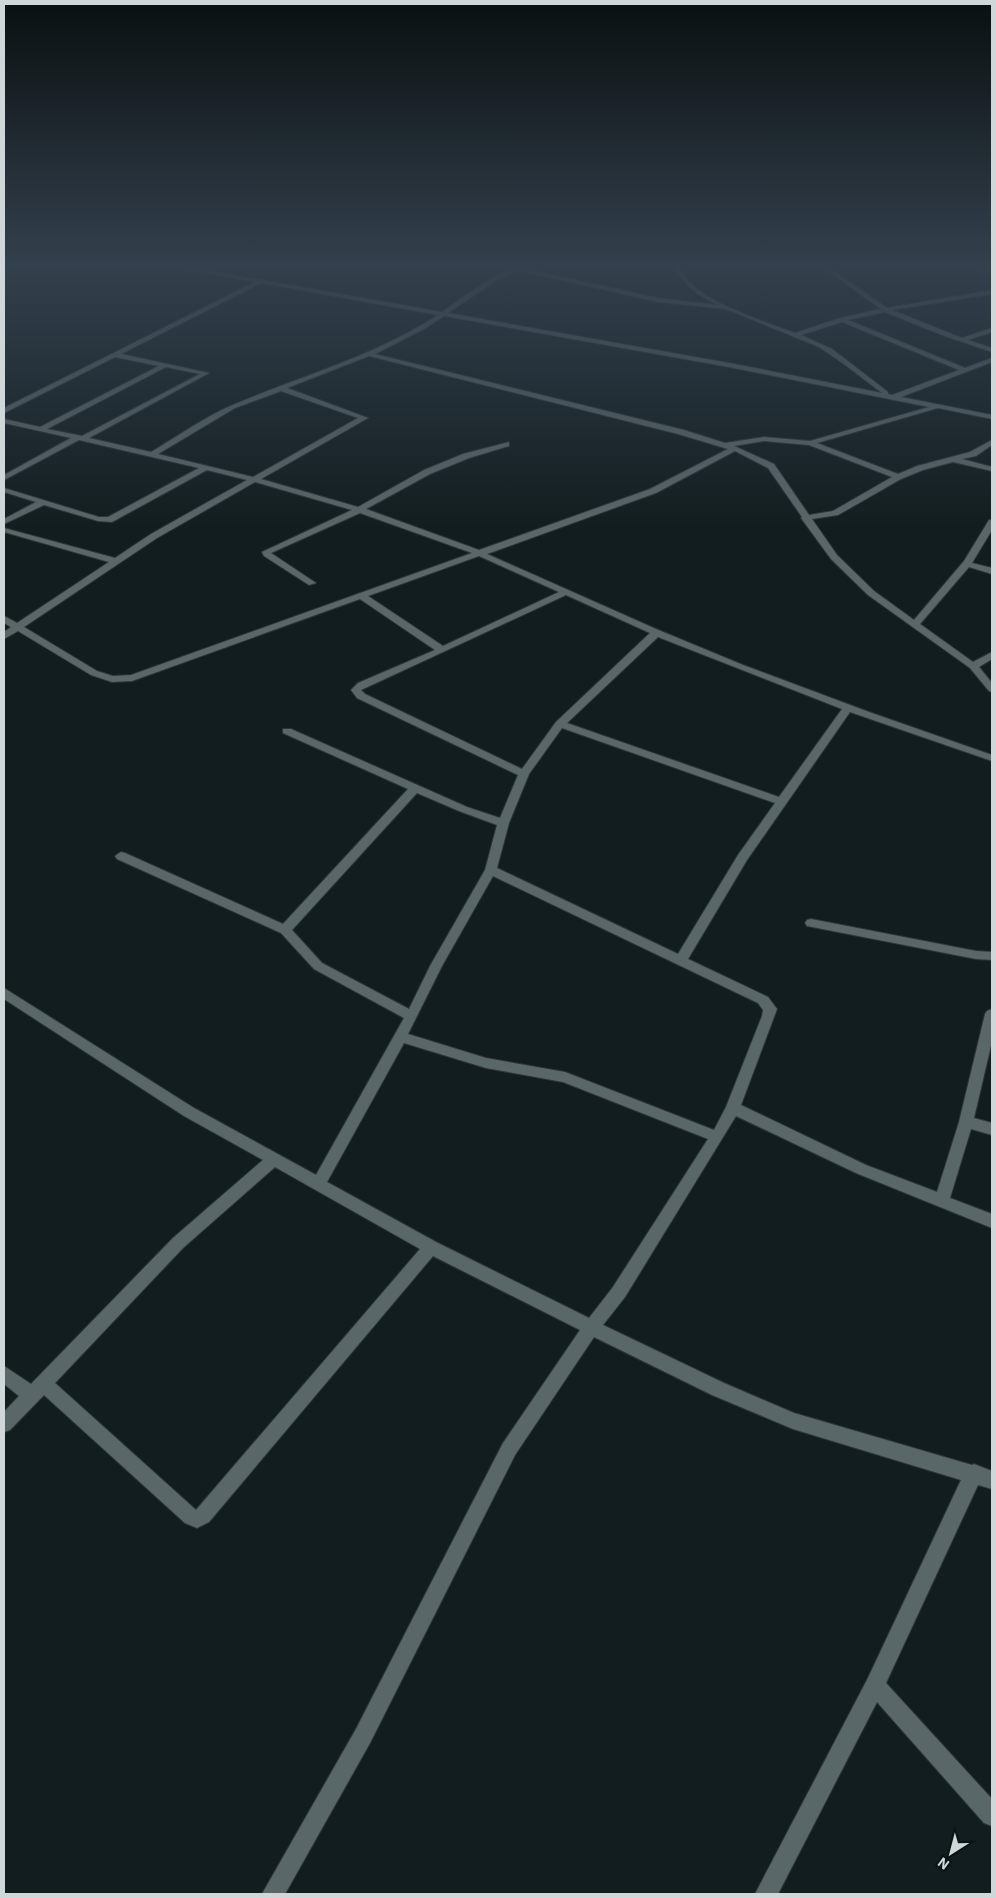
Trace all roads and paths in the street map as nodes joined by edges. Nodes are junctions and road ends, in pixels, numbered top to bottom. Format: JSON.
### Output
{"nodes":[{"id":1,"x":119,"y":353,"type":"edge"},
{"id":2,"x":373,"y":353,"type":"edge"},
{"id":3,"x":653,"y":353,"type":"edge"},
{"id":4,"x":830,"y":353,"type":"edge"},
{"id":5,"x":922,"y":353,"type":"edge"},
{"id":6,"x":370,"y":354,"type":"junction"},
{"id":7,"x":114,"y":355,"type":"junction"},
{"id":8,"x":992,"y":360,"type":"edge"},
{"id":9,"x":165,"y":365,"type":"junction"},
{"id":10,"x":965,"y":370,"type":"junction"},
{"id":11,"x":280,"y":388,"type":"junction"},
{"id":12,"x":892,"y":397,"type":"junction"},
{"id":13,"x":938,"y":406,"type":"junction"},
{"id":14,"x":4,"y":411,"type":"edge"},
{"id":15,"x":992,"y":417,"type":"edge"},
{"id":16,"x":4,"y":421,"type":"edge"},
{"id":17,"x":41,"y":429,"type":"junction"},
{"id":18,"x":82,"y":437,"type":"junction"},
{"id":19,"x":992,"y":442,"type":"edge"},
{"id":20,"x":810,"y":443,"type":"junction"},
{"id":21,"x":506,"y":444,"type":"dead end"},
{"id":22,"x":726,"y":445,"type":"junction"},
{"id":23,"x":734,"y":449,"type":"junction"},
{"id":24,"x":151,"y":455,"type":"junction"},
{"id":25,"x":953,"y":459,"type":"junction"},
{"id":26,"x":204,"y":469,"type":"junction"},
{"id":27,"x":992,"y":469,"type":"edge"},
{"id":28,"x":898,"y":477,"type":"junction"},
{"id":29,"x":4,"y":478,"type":"edge"},
{"id":30,"x":252,"y":480,"type":"junction"},
{"id":31,"x":4,"y":490,"type":"edge"},
{"id":32,"x":42,"y":503,"type":"junction"},
{"id":33,"x":359,"y":510,"type":"junction"},
{"id":34,"x":805,"y":518,"type":"junction"},
{"id":35,"x":4,"y":522,"type":"edge"},
{"id":36,"x":992,"y":522,"type":"edge"},
{"id":37,"x":4,"y":530,"type":"edge"},
{"id":38,"x":988,"y":540,"type":"edge"},
{"id":39,"x":481,"y":553,"type":"junction"},
{"id":40,"x":116,"y":561,"type":"junction"},
{"id":41,"x":967,"y":564,"type":"junction"},
{"id":42,"x":992,"y":571,"type":"edge"},
{"id":43,"x":312,"y":583,"type":"dead end"},
{"id":44,"x":566,"y":592,"type":"junction"},
{"id":45,"x":361,"y":596,"type":"junction"},
{"id":46,"x":4,"y":619,"type":"edge"},
{"id":47,"x":916,"y":623,"type":"junction"},
{"id":48,"x":16,"y":627,"type":"junction"},
{"id":49,"x":657,"y":632,"type":"junction"},
{"id":50,"x":4,"y":636,"type":"edge"},
{"id":51,"x":442,"y":650,"type":"junction"},
{"id":52,"x":992,"y":655,"type":"edge"},
{"id":53,"x":972,"y":666,"type":"junction"},
{"id":54,"x":992,"y":689,"type":"edge"},
{"id":55,"x":847,"y":709,"type":"junction"},
{"id":56,"x":560,"y":724,"type":"junction"},
{"id":57,"x":287,"y":731,"type":"dead end"},
{"id":58,"x":992,"y":758,"type":"edge"},
{"id":59,"x":524,"y":774,"type":"junction"},
{"id":60,"x":415,"y":788,"type":"junction"},
{"id":61,"x":784,"y":802,"type":"junction"},
{"id":62,"x":503,"y":823,"type":"junction"},
{"id":63,"x":121,"y":856,"type":"dead end"},
{"id":64,"x":491,"y":870,"type":"junction"},
{"id":65,"x":811,"y":923,"type":"dead end"},
{"id":66,"x":285,"y":930,"type":"junction"},
{"id":67,"x":992,"y":956,"type":"edge"},
{"id":68,"x":680,"y":961,"type":"junction"},
{"id":69,"x":4,"y":993,"type":"edge"},
{"id":70,"x":992,"y":1014,"type":"edge"},
{"id":71,"x":412,"y":1016,"type":"junction"},
{"id":72,"x":400,"y":1037,"type":"junction"},
{"id":73,"x":733,"y":1108,"type":"junction"},
{"id":74,"x":966,"y":1122,"type":"junction"},
{"id":75,"x":992,"y":1129,"type":"edge"},
{"id":76,"x":718,"y":1137,"type":"junction"},
{"id":77,"x":275,"y":1159,"type":"junction"},
{"id":78,"x":319,"y":1183,"type":"junction"},
{"id":79,"x":941,"y":1202,"type":"junction"},
{"id":80,"x":992,"y":1221,"type":"edge"},
{"id":81,"x":431,"y":1247,"type":"junction"},
{"id":82,"x":590,"y":1328,"type":"junction"},
{"id":83,"x":4,"y":1374,"type":"edge"},
{"id":84,"x":37,"y":1389,"type":"junction"},
{"id":85,"x":4,"y":1424,"type":"edge"},
{"id":86,"x":983,"y":1476,"type":"edge"},
{"id":87,"x":875,"y":1685,"type":"junction"},
{"id":88,"x":992,"y":1815,"type":"edge"},
{"id":89,"x":273,"y":1894,"type":"edge"},
{"id":90,"x":766,"y":1894,"type":"edge"}],
"edges":[{"from":1,"to":7,"type":"street"},
{"from":2,"to":6,"type":"street"},
{"from":3,"to":12,"type":"street"},
{"from":4,"to":12,"type":"street"},
{"from":5,"to":10,"type":"street"},
{"from":6,"to":11,"type":"street"},
{"from":6,"to":22,"type":"street"},
{"from":7,"to":9,"type":"street"},
{"from":7,"to":14,"type":"street"},
{"from":8,"to":10,"type":"street"},
{"from":9,"to":17,"type":"street"},
{"from":9,"to":18,"type":"street"},
{"from":10,"to":12,"type":"street"},
{"from":11,"to":24,"type":"street"},
{"from":11,"to":30,"type":"street"},
{"from":12,"to":13,"type":"street"},
{"from":13,"to":15,"type":"street"},
{"from":13,"to":20,"type":"street"},
{"from":16,"to":17,"type":"street"},
{"from":17,"to":18,"type":"street"},
{"from":18,"to":24,"type":"street"},
{"from":18,"to":29,"type":"street"},
{"from":19,"to":25,"type":"street"},
{"from":20,"to":22,"type":"street"},
{"from":20,"to":28,"type":"street"},
{"from":21,"to":33,"type":"street"},
{"from":22,"to":23,"type":"street"},
{"from":23,"to":34,"type":"street"},
{"from":23,"to":39,"type":"street"},
{"from":24,"to":26,"type":"street"},
{"from":25,"to":27,"type":"street"},
{"from":25,"to":28,"type":"street"},
{"from":26,"to":30,"type":"street"},
{"from":26,"to":32,"type":"street"},
{"from":28,"to":34,"type":"street"},
{"from":30,"to":33,"type":"street"},
{"from":30,"to":40,"type":"street"},
{"from":31,"to":32,"type":"street"},
{"from":32,"to":35,"type":"street"},
{"from":33,"to":39,"type":"street"},
{"from":33,"to":43,"type":"street"},
{"from":34,"to":47,"type":"street"},
{"from":36,"to":38,"type":"street"},
{"from":37,"to":40,"type":"street"},
{"from":38,"to":41,"type":"street"},
{"from":39,"to":44,"type":"street"},
{"from":39,"to":45,"type":"street"},
{"from":40,"to":48,"type":"street"},
{"from":41,"to":42,"type":"street"},
{"from":41,"to":47,"type":"street"},
{"from":44,"to":49,"type":"street"},
{"from":44,"to":51,"type":"street"},
{"from":45,"to":48,"type":"street"},
{"from":45,"to":51,"type":"street"},
{"from":46,"to":48,"type":"street"},
{"from":47,"to":53,"type":"street"},
{"from":48,"to":50,"type":"street"},
{"from":49,"to":55,"type":"street"},
{"from":49,"to":56,"type":"street"},
{"from":51,"to":59,"type":"street"},
{"from":52,"to":53,"type":"street"},
{"from":53,"to":54,"type":"street"},
{"from":55,"to":58,"type":"street"},
{"from":55,"to":61,"type":"street"},
{"from":56,"to":59,"type":"street"},
{"from":56,"to":61,"type":"street"},
{"from":57,"to":60,"type":"street"},
{"from":59,"to":62,"type":"street"},
{"from":60,"to":62,"type":"street"},
{"from":60,"to":66,"type":"street"},
{"from":61,"to":68,"type":"street"},
{"from":62,"to":64,"type":"street"},
{"from":63,"to":66,"type":"street"},
{"from":64,"to":68,"type":"street"},
{"from":64,"to":71,"type":"street"},
{"from":65,"to":67,"type":"street"},
{"from":66,"to":71,"type":"street"},
{"from":68,"to":73,"type":"street"},
{"from":69,"to":77,"type":"street"},
{"from":70,"to":74,"type":"street"},
{"from":71,"to":72,"type":"street"},
{"from":72,"to":76,"type":"street"},
{"from":72,"to":78,"type":"street"},
{"from":73,"to":76,"type":"street"},
{"from":73,"to":79,"type":"street"},
{"from":74,"to":75,"type":"street"},
{"from":74,"to":79,"type":"street"},
{"from":76,"to":82,"type":"street"},
{"from":77,"to":78,"type":"street"},
{"from":77,"to":84,"type":"street"},
{"from":78,"to":81,"type":"street"},
{"from":79,"to":80,"type":"street"},
{"from":81,"to":82,"type":"street"},
{"from":81,"to":84,"type":"street"},
{"from":82,"to":86,"type":"street"},
{"from":82,"to":89,"type":"street"},
{"from":83,"to":84,"type":"street"},
{"from":84,"to":85,"type":"street"},
{"from":86,"to":87,"type":"street"},
{"from":87,"to":88,"type":"street"},
{"from":87,"to":90,"type":"street"}]}
